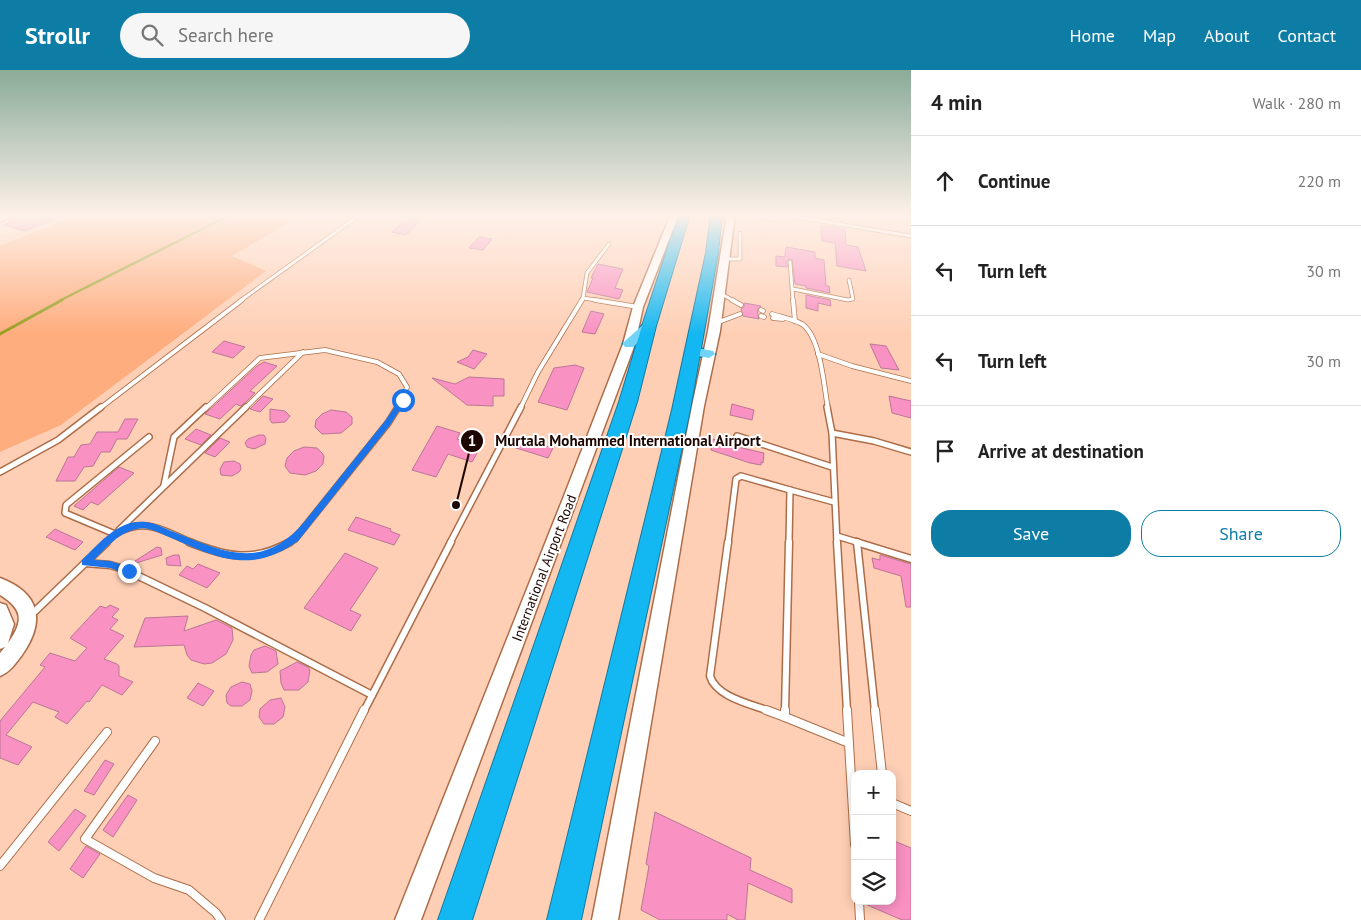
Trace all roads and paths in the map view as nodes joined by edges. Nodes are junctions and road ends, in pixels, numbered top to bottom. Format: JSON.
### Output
{"nodes":[{"id":1,"x":306,"y":254,"type":"edge"},
{"id":2,"x":602,"y":254,"type":"edge"},
{"id":3,"x":659,"y":254,"type":"edge"},
{"id":4,"x":672,"y":254,"type":"edge"},
{"id":5,"x":712,"y":254,"type":"edge"},
{"id":6,"x":727,"y":254,"type":"edge"},
{"id":7,"x":740,"y":254,"type":"edge"},
{"id":8,"x":726,"y":259,"type":"junction"},
{"id":9,"x":790,"y":262,"type":"dead end"},
{"id":10,"x":849,"y":280,"type":"dead end"},
{"id":11,"x":793,"y":289,"type":"junction"},
{"id":12,"x":720,"y":293,"type":"junction"},
{"id":13,"x":583,"y":298,"type":"junction"},
{"id":14,"x":741,"y":304,"type":"dead end"},
{"id":15,"x":638,"y":307,"type":"junction"},
{"id":16,"x":740,"y":314,"type":"dead end"},
{"id":17,"x":772,"y":316,"type":"dead end"},
{"id":18,"x":796,"y":322,"type":"junction"},
{"id":19,"x":715,"y":324,"type":"junction"},
{"id":20,"x":649,"y":326,"type":"junction"},
{"id":21,"x":629,"y":344,"type":"junction"},
{"id":22,"x":692,"y":350,"type":"junction"},
{"id":23,"x":303,"y":352,"type":"junction"},
{"id":24,"x":709,"y":354,"type":"junction"},
{"id":25,"x":818,"y":354,"type":"junction"},
{"id":26,"x":911,"y":382,"type":"edge"},
{"id":27,"x":832,"y":433,"type":"junction"},
{"id":28,"x":737,"y":436,"type":"dead end"},
{"id":29,"x":149,"y":437,"type":"dead end"},
{"id":30,"x":911,"y":452,"type":"edge"},
{"id":31,"x":832,"y":467,"type":"junction"},
{"id":32,"x":0,"y":472,"type":"edge"},
{"id":33,"x":164,"y":486,"type":"junction"},
{"id":34,"x":790,"y":490,"type":"junction"},
{"id":35,"x":834,"y":502,"type":"junction"},
{"id":36,"x":115,"y":534,"type":"junction"},
{"id":37,"x":837,"y":536,"type":"junction"},
{"id":38,"x":856,"y":542,"type":"junction"},
{"id":39,"x":911,"y":559,"type":"edge"},
{"id":40,"x":85,"y":563,"type":"junction"},
{"id":41,"x":0,"y":586,"type":"edge"},
{"id":42,"x":0,"y":611,"type":"edge"},
{"id":43,"x":29,"y":617,"type":"junction"},
{"id":44,"x":0,"y":640,"type":"edge"},
{"id":45,"x":0,"y":667,"type":"edge"},
{"id":46,"x":372,"y":695,"type":"junction"},
{"id":47,"x":785,"y":718,"type":"junction"},
{"id":48,"x":107,"y":732,"type":"dead end"},
{"id":49,"x":155,"y":741,"type":"dead end"},
{"id":50,"x":850,"y":743,"type":"junction"},
{"id":51,"x":851,"y":770,"type":"edge"},
{"id":52,"x":882,"y":770,"type":"edge"},
{"id":53,"x":896,"y":805,"type":"edge"},
{"id":54,"x":911,"y":811,"type":"edge"},
{"id":55,"x":0,"y":866,"type":"edge"},
{"id":56,"x":859,"y":905,"type":"edge"},
{"id":57,"x":221,"y":920,"type":"edge"},
{"id":58,"x":259,"y":920,"type":"edge"},
{"id":59,"x":408,"y":920,"type":"edge"},
{"id":60,"x":455,"y":920,"type":"edge"},
{"id":61,"x":564,"y":920,"type":"edge"},
{"id":62,"x":605,"y":920,"type":"edge"},
{"id":63,"x":860,"y":920,"type":"edge"}],
"edges":[{"from":1,"to":32,"type":"lane"},
{"from":2,"to":13,"type":"lane"},
{"from":3,"to":15,"type":"main road","name":"International Airport Road"},
{"from":4,"to":20,"type":"highway","name":"International Airport Road"},
{"from":5,"to":22,"type":"highway"},
{"from":6,"to":8,"type":"main road"},
{"from":7,"to":8,"type":"lane"},
{"from":8,"to":12,"type":"main road"},
{"from":9,"to":11,"type":"lane"},
{"from":10,"to":11,"type":"lane"},
{"from":11,"to":18,"type":"lane"},
{"from":12,"to":14,"type":"lane"},
{"from":12,"to":19,"type":"main road"},
{"from":13,"to":15,"type":"lane"},
{"from":13,"to":46,"type":"lane"},
{"from":15,"to":21,"type":"main road","name":"International Airport Road"},
{"from":16,"to":19,"type":"lane"},
{"from":17,"to":18,"type":"lane"},
{"from":18,"to":25,"type":"lane"},
{"from":19,"to":24,"type":"main road"},
{"from":20,"to":21,"type":"main road"},
{"from":20,"to":60,"type":"highway","name":"International Airport Road"},
{"from":21,"to":59,"type":"main road","name":"International Airport Road"},
{"from":22,"to":24,"type":"main road"},
{"from":22,"to":61,"type":"highway"},
{"from":23,"to":33,"type":"lane"},
{"from":23,"to":33,"type":"lane"},
{"from":23,"to":36,"type":"lane"},
{"from":24,"to":62,"type":"main road"},
{"from":25,"to":26,"type":"lane"},
{"from":25,"to":27,"type":"lane"},
{"from":27,"to":30,"type":"lane"},
{"from":27,"to":31,"type":"lane"},
{"from":28,"to":31,"type":"lane"},
{"from":29,"to":36,"type":"lane"},
{"from":31,"to":35,"type":"lane"},
{"from":33,"to":36,"type":"lane"},
{"from":34,"to":35,"type":"lane"},
{"from":34,"to":47,"type":"lane"},
{"from":34,"to":47,"type":"lane"},
{"from":35,"to":37,"type":"lane"},
{"from":36,"to":40,"type":"lane"},
{"from":37,"to":38,"type":"lane"},
{"from":37,"to":50,"type":"lane"},
{"from":38,"to":39,"type":"lane"},
{"from":38,"to":52,"type":"lane"},
{"from":40,"to":43,"type":"lane"},
{"from":40,"to":46,"type":"lane"},
{"from":41,"to":43,"type":"main road"},
{"from":42,"to":44,"type":"main road"},
{"from":43,"to":45,"type":"main road"},
{"from":46,"to":58,"type":"lane"},
{"from":47,"to":50,"type":"lane"},
{"from":48,"to":55,"type":"lane"},
{"from":49,"to":57,"type":"lane"},
{"from":50,"to":51,"type":"lane"},
{"from":53,"to":54,"type":"lane"},
{"from":56,"to":63,"type":"lane"}]}
